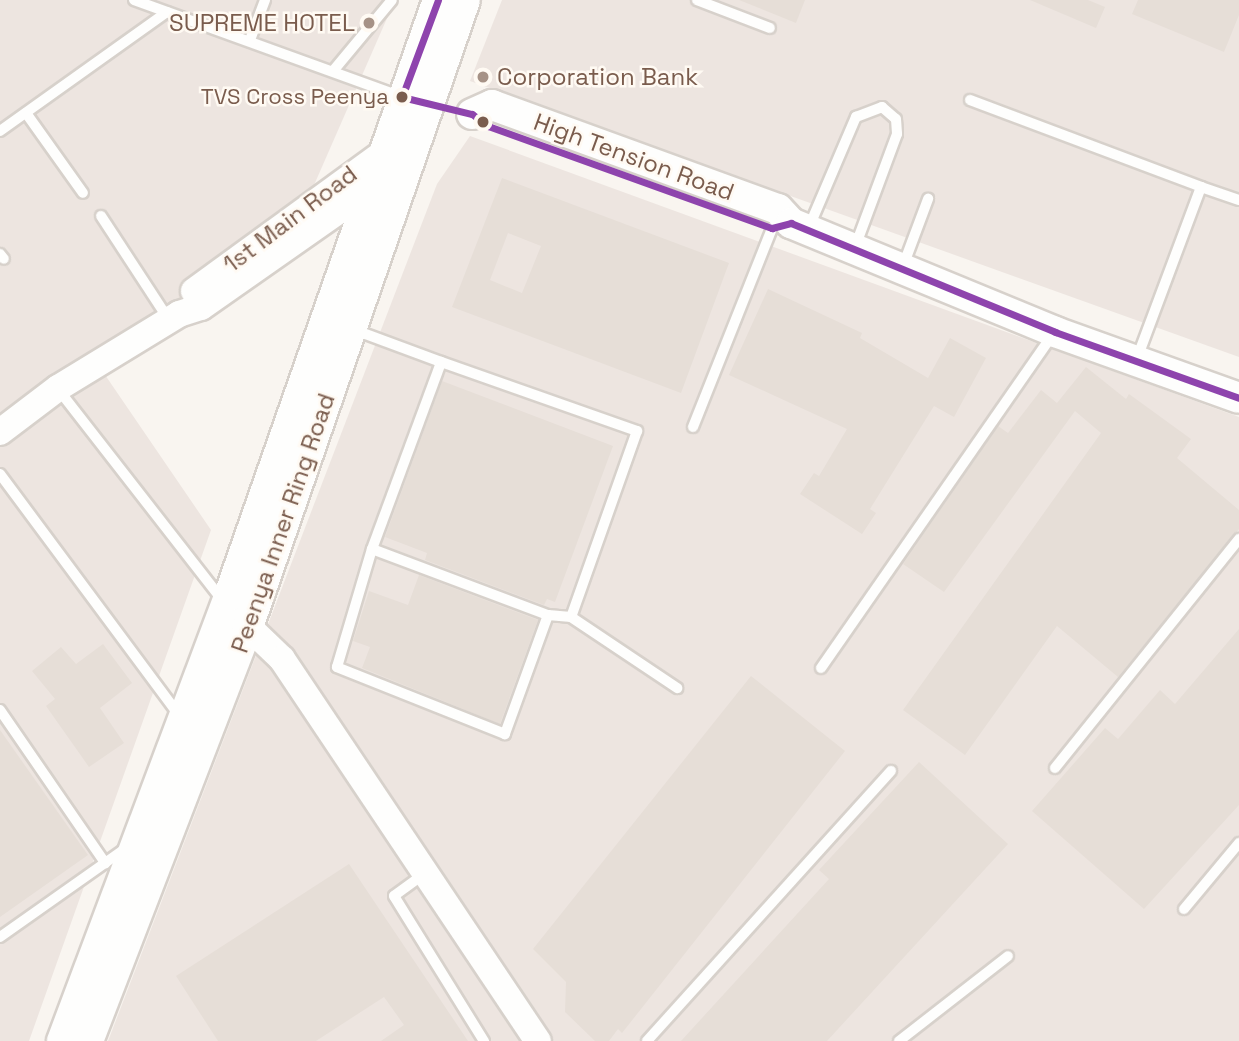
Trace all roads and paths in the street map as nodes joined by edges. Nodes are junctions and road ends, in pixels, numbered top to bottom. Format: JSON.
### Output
{"nodes":[{"id":1,"x":134,"y":0,"type":"edge"},
{"id":2,"x":265,"y":0,"type":"edge"},
{"id":3,"x":392,"y":0,"type":"edge"},
{"id":4,"x":438,"y":0,"type":"edge"},
{"id":5,"x":465,"y":0,"type":"edge"},
{"id":6,"x":697,"y":0,"type":"edge"},
{"id":7,"x":167,"y":12,"type":"junction"},
{"id":8,"x":770,"y":28,"type":"dead end"},
{"id":9,"x":250,"y":40,"type":"junction"},
{"id":10,"x":333,"y":71,"type":"junction"},
{"id":11,"x":416,"y":100,"type":"junction"},
{"id":12,"x":970,"y":100,"type":"dead end"},
{"id":13,"x":26,"y":113,"type":"junction"},
{"id":14,"x":0,"y":131,"type":"edge"},
{"id":15,"x":400,"y":148,"type":"junction"},
{"id":16,"x":387,"y":186,"type":"junction"},
{"id":17,"x":1201,"y":187,"type":"junction"},
{"id":18,"x":83,"y":192,"type":"dead end"},
{"id":19,"x":929,"y":199,"type":"dead end"},
{"id":20,"x":1239,"y":200,"type":"edge"},
{"id":21,"x":101,"y":216,"type":"dead end"},
{"id":22,"x":790,"y":227,"type":"junction"},
{"id":23,"x":854,"y":249,"type":"junction"},
{"id":24,"x":902,"y":269,"type":"junction"},
{"id":25,"x":174,"y":317,"type":"junction"},
{"id":26,"x":351,"y":328,"type":"junction"},
{"id":27,"x":1055,"y":332,"type":"junction"},
{"id":28,"x":1136,"y":361,"type":"junction"},
{"id":29,"x":441,"y":362,"type":"junction"},
{"id":30,"x":58,"y":388,"type":"junction"},
{"id":31,"x":1239,"y":397,"type":"edge"},
{"id":32,"x":693,"y":427,"type":"dead end"},
{"id":33,"x":0,"y":432,"type":"edge"},
{"id":34,"x":0,"y":474,"type":"edge"},
{"id":35,"x":1239,"y":539,"type":"edge"},
{"id":36,"x":372,"y":549,"type":"junction"},
{"id":37,"x":226,"y":605,"type":"junction"},
{"id":38,"x":548,"y":615,"type":"junction"},
{"id":39,"x":571,"y":617,"type":"junction"},
{"id":40,"x":248,"y":627,"type":"junction"},
{"id":41,"x":212,"y":642,"type":"junction"},
{"id":42,"x":234,"y":664,"type":"junction"},
{"id":43,"x":821,"y":668,"type":"dead end"},
{"id":44,"x":677,"y":688,"type":"dead end"},
{"id":45,"x":0,"y":710,"type":"edge"},
{"id":46,"x":183,"y":720,"type":"junction"},
{"id":47,"x":1055,"y":768,"type":"dead end"},
{"id":48,"x":891,"y":771,"type":"dead end"},
{"id":49,"x":138,"y":840,"type":"junction"},
{"id":50,"x":1239,"y":843,"type":"edge"},
{"id":51,"x":105,"y":863,"type":"junction"},
{"id":52,"x":428,"y":872,"type":"junction"},
{"id":53,"x":1184,"y":909,"type":"dead end"},
{"id":54,"x":2,"y":931,"type":"edge"},
{"id":55,"x":1008,"y":956,"type":"dead end"},
{"id":56,"x":95,"y":1037,"type":"edge"},
{"id":57,"x":62,"y":1041,"type":"edge"},
{"id":58,"x":484,"y":1041,"type":"edge"},
{"id":59,"x":538,"y":1041,"type":"edge"},
{"id":60,"x":647,"y":1041,"type":"edge"},
{"id":61,"x":899,"y":1041,"type":"edge"}],
"edges":[{"from":1,"to":7,"type":"lane"},
{"from":2,"to":9,"type":"lane"},
{"from":3,"to":10,"type":"lane"},
{"from":4,"to":11,"type":"main road","name":"Peenya Inner Ring Road"},
{"from":5,"to":11,"type":"main road","name":"Peenya Inner Ring Road"},
{"from":6,"to":8,"type":"lane"},
{"from":7,"to":9,"type":"lane"},
{"from":7,"to":13,"type":"lane"},
{"from":9,"to":10,"type":"lane"},
{"from":10,"to":11,"type":"lane"},
{"from":11,"to":15,"type":"main road","name":"Peenya Inner Ring Road"},
{"from":11,"to":22,"type":"main road","name":"High Tension Road"},
{"from":12,"to":17,"type":"lane"},
{"from":13,"to":14,"type":"lane"},
{"from":13,"to":18,"type":"lane"},
{"from":15,"to":16,"type":"main road","name":"Peenya Inner Ring Road"},
{"from":15,"to":25,"type":"street","name":"1st Main Road"},
{"from":16,"to":25,"type":"street","name":"1st Main Road"},
{"from":16,"to":26,"type":"main road","name":"Peenya Inner Ring Road"},
{"from":16,"to":37,"type":"main road","name":"Peenya Inner Ring Road"},
{"from":17,"to":20,"type":"lane"},
{"from":17,"to":28,"type":"lane"},
{"from":19,"to":24,"type":"lane"},
{"from":21,"to":25,"type":"lane"},
{"from":22,"to":23,"type":"main road","name":"High Tension Road"},
{"from":22,"to":23,"type":"lane"},
{"from":22,"to":32,"type":"lane"},
{"from":23,"to":24,"type":"main road","name":"High Tension Road"},
{"from":24,"to":27,"type":"main road","name":"High Tension Road"},
{"from":25,"to":30,"type":"street","name":"1st Main Road"},
{"from":26,"to":29,"type":"lane"},
{"from":26,"to":40,"type":"main road","name":"Peenya Inner Ring Road"},
{"from":27,"to":28,"type":"main road","name":"High Tension Road"},
{"from":27,"to":43,"type":"lane"},
{"from":28,"to":31,"type":"main road","name":"High Tension Road"},
{"from":29,"to":36,"type":"lane"},
{"from":29,"to":39,"type":"lane"},
{"from":30,"to":33,"type":"street","name":"1st Main Road"},
{"from":30,"to":37,"type":"lane"},
{"from":34,"to":46,"type":"lane"},
{"from":35,"to":47,"type":"lane"},
{"from":36,"to":38,"type":"lane"},
{"from":36,"to":38,"type":"lane"},
{"from":37,"to":40,"type":"street"},
{"from":37,"to":41,"type":"main road","name":"Peenya Inner Ring Road"},
{"from":38,"to":39,"type":"lane"},
{"from":39,"to":44,"type":"lane"},
{"from":40,"to":42,"type":"main road","name":"Peenya Inner Ring Road"},
{"from":40,"to":52,"type":"street"},
{"from":41,"to":42,"type":"main road"},
{"from":41,"to":46,"type":"main road","name":"Peenya Inner Ring Road"},
{"from":42,"to":56,"type":"main road","name":"Peenya Inner Ring Road"},
{"from":45,"to":51,"type":"lane"},
{"from":46,"to":49,"type":"main road","name":"Peenya Inner Ring Road"},
{"from":48,"to":60,"type":"lane"},
{"from":49,"to":51,"type":"lane"},
{"from":49,"to":57,"type":"main road","name":"Peenya Inner Ring Road"},
{"from":50,"to":53,"type":"lane"},
{"from":51,"to":54,"type":"lane"},
{"from":52,"to":58,"type":"lane"},
{"from":52,"to":59,"type":"street"},
{"from":55,"to":61,"type":"lane"}]}
